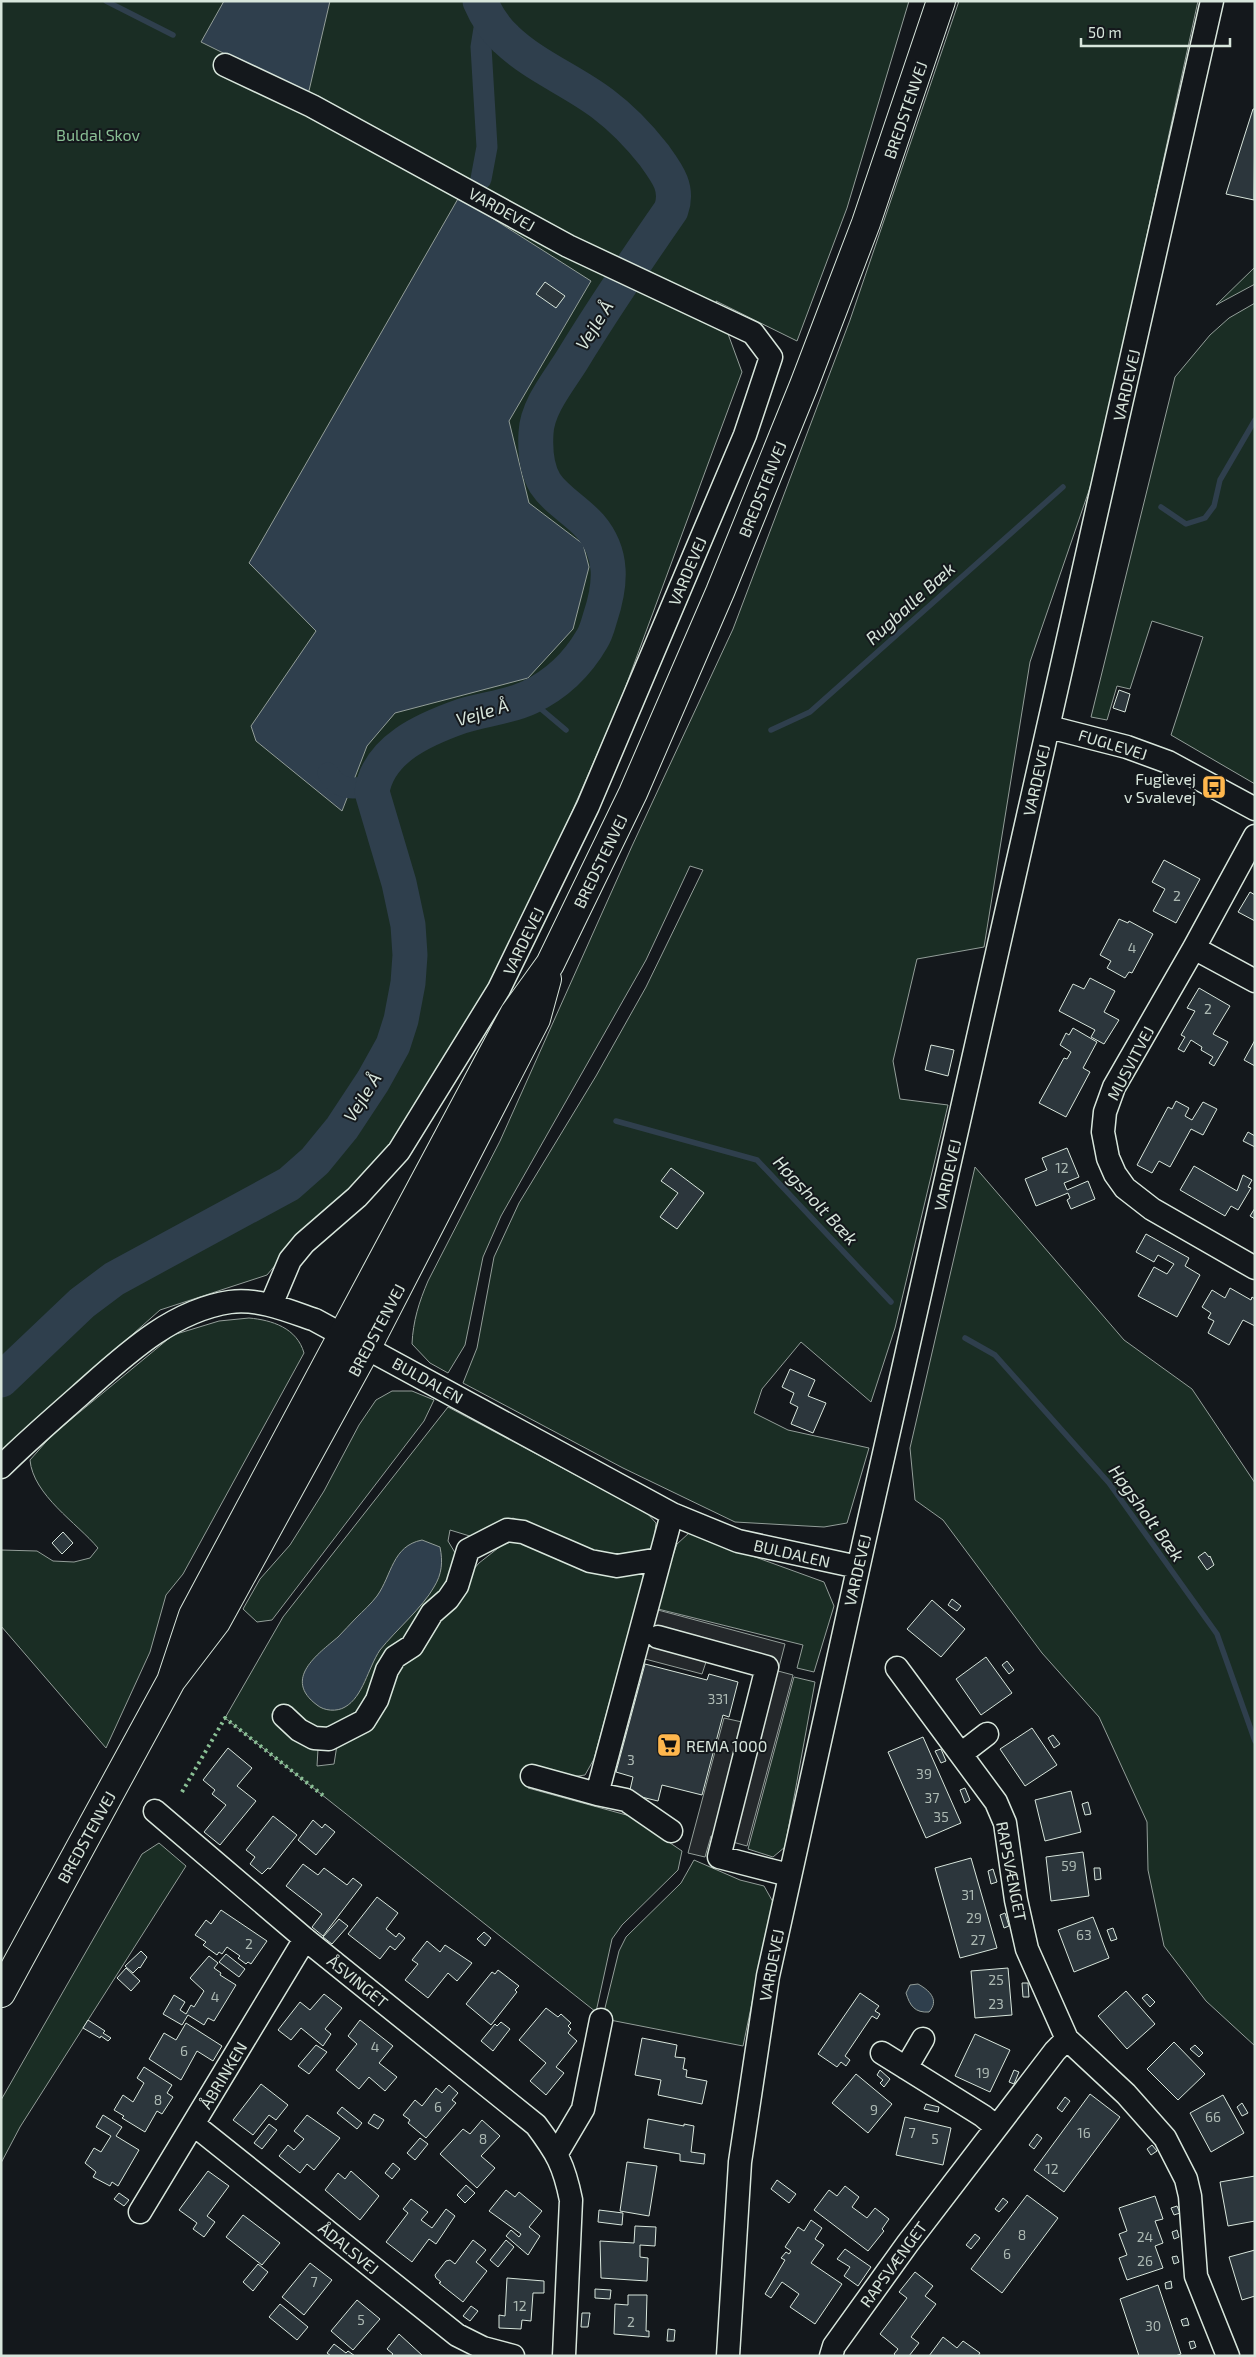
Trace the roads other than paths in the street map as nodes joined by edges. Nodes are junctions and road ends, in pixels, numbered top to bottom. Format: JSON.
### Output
{"nodes":[{"id":1,"x":941,"y":1,"type":"edge"},
{"id":2,"x":1212,"y":1,"type":"edge"},
{"id":3,"x":225,"y":65,"type":"dead end"},
{"id":4,"x":1048,"y":727,"type":"junction"},
{"id":5,"x":1255,"y":809,"type":"edge"},
{"id":6,"x":1255,"y":836,"type":"edge"},
{"id":7,"x":1194,"y":948,"type":"junction"},
{"id":8,"x":550,"y":964,"type":"junction"},
{"id":9,"x":1255,"y":981,"type":"edge"},
{"id":10,"x":1255,"y":1268,"type":"edge"},
{"id":11,"x":271,"y":1304,"type":"junction"},
{"id":12,"x":344,"y":1335,"type":"junction"},
{"id":13,"x":368,"y":1347,"type":"junction"},
{"id":14,"x":1,"y":1467,"type":"edge"},
{"id":15,"x":672,"y":1514,"type":"junction"},
{"id":16,"x":660,"y":1559,"type":"junction"},
{"id":17,"x":858,"y":1567,"type":"junction"},
{"id":18,"x":658,"y":1638,"type":"dead end"},
{"id":19,"x":897,"y":1668,"type":"dead end"},
{"id":20,"x":171,"y":1681,"type":"junction"},
{"id":21,"x":284,"y":1716,"type":"dead end"},
{"id":22,"x":987,"y":1734,"type":"dead end"},
{"id":23,"x":961,"y":1754,"type":"junction"},
{"id":24,"x":532,"y":1776,"type":"dead end"},
{"id":25,"x":597,"y":1794,"type":"junction"},
{"id":26,"x":156,"y":1811,"type":"dead end"},
{"id":27,"x":671,"y":1831,"type":"dead end"},
{"id":28,"x":789,"y":1876,"type":"junction"},
{"id":29,"x":305,"y":1939,"type":"junction"},
{"id":30,"x":1,"y":1993,"type":"edge"},
{"id":31,"x":601,"y":2020,"type":"dead end"},
{"id":32,"x":923,"y":2039,"type":"dead end"},
{"id":33,"x":1067,"y":2040,"type":"junction"},
{"id":34,"x":882,"y":2053,"type":"dead end"},
{"id":35,"x":906,"y":2068,"type":"junction"},
{"id":36,"x":194,"y":2124,"type":"junction"},
{"id":37,"x":996,"y":2127,"type":"junction"},
{"id":38,"x":557,"y":2153,"type":"junction"},
{"id":39,"x":140,"y":2212,"type":"dead end"},
{"id":40,"x":513,"y":2356,"type":"edge"},
{"id":41,"x":564,"y":2356,"type":"edge"},
{"id":42,"x":728,"y":2356,"type":"edge"},
{"id":43,"x":832,"y":2356,"type":"edge"},
{"id":44,"x":1228,"y":2356,"type":"edge"}],
"edges":[{"from":1,"to":8,"type":"highway","name":"BREDSTENVEJ"},
{"from":2,"to":4,"type":"street","name":"VARDEVEJ"},
{"from":3,"to":11,"type":"street","name":"VARDEVEJ"},
{"from":4,"to":5,"type":"street","name":"FUGLEVEJ"},
{"from":4,"to":17,"type":"street","name":"VARDEVEJ"},
{"from":6,"to":7,"type":"street","name":"MUSVITVEJ"},
{"from":7,"to":9,"type":"street"},
{"from":7,"to":10,"type":"street","name":"MUSVITVEJ"},
{"from":8,"to":12,"type":"highway","name":"BREDSTENVEJ"},
{"from":8,"to":13,"type":"highway","name":"BREDSTENVEJ"},
{"from":11,"to":12,"type":"street","name":"BULDALEN"},
{"from":11,"to":14,"type":"street","name":"BULDALEN"},
{"from":12,"to":13,"type":"street","name":"BULDALEN"},
{"from":12,"to":20,"type":"highway","name":"BREDSTENVEJ"},
{"from":13,"to":15,"type":"street","name":"BULDALEN"},
{"from":13,"to":20,"type":"highway","name":"BREDSTENVEJ"},
{"from":15,"to":16,"type":"street"},
{"from":15,"to":17,"type":"street","name":"BULDALEN"},
{"from":16,"to":21,"type":"street"},
{"from":16,"to":25,"type":"street"},
{"from":17,"to":28,"type":"street","name":"VARDEVEJ"},
{"from":18,"to":28,"type":"street"},
{"from":19,"to":23,"type":"street","name":"RAPSVÆNGET"},
{"from":20,"to":30,"type":"highway","name":"BREDSTENVEJ"},
{"from":22,"to":23,"type":"street"},
{"from":23,"to":33,"type":"street","name":"RAPSVÆNGET"},
{"from":24,"to":25,"type":"street"},
{"from":25,"to":27,"type":"street"},
{"from":26,"to":29,"type":"street","name":"ÅSVINGET"},
{"from":28,"to":42,"type":"street","name":"VARDEVEJ"},
{"from":29,"to":36,"type":"street","name":"ÅBRINKEN"},
{"from":29,"to":38,"type":"street","name":"ÅSVINGET"},
{"from":31,"to":38,"type":"street"},
{"from":32,"to":35,"type":"street"},
{"from":33,"to":37,"type":"street","name":"RAPSVÆNGET"},
{"from":33,"to":44,"type":"street","name":"RAPSVÆNGET"},
{"from":34,"to":35,"type":"street"},
{"from":35,"to":37,"type":"street"},
{"from":36,"to":39,"type":"street","name":"ÅBRINKEN"},
{"from":36,"to":40,"type":"street","name":"ÅDALSVEJ"},
{"from":37,"to":43,"type":"street","name":"RAPSVÆNGET"},
{"from":38,"to":41,"type":"street","name":"ÅSVINGET"}]}
